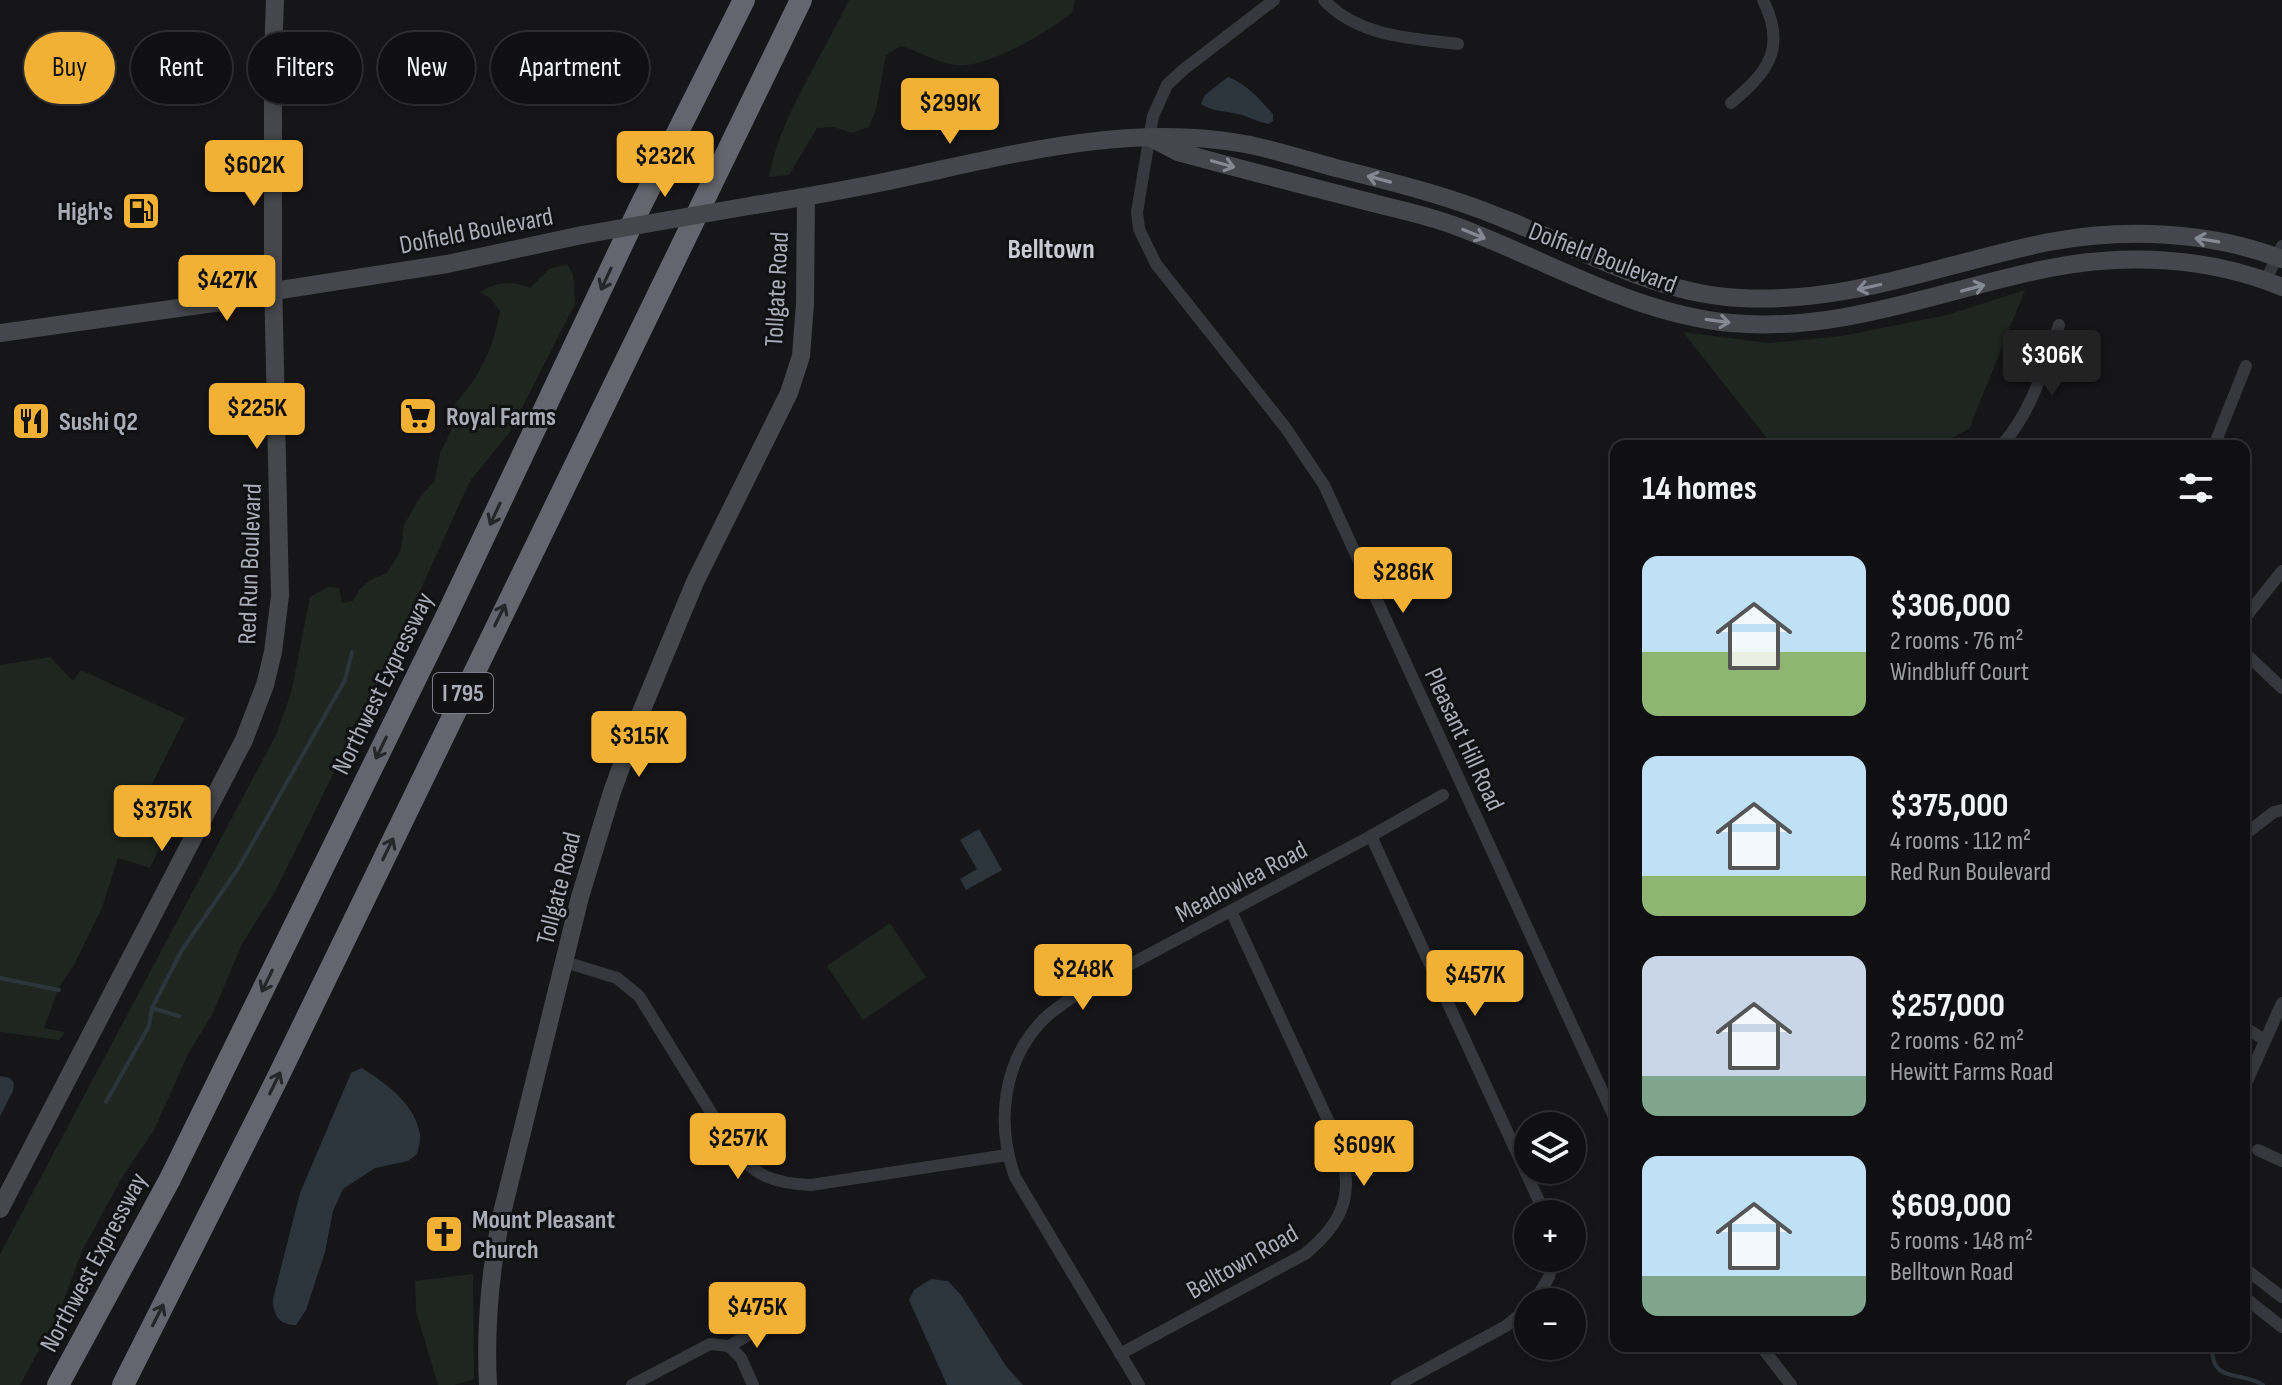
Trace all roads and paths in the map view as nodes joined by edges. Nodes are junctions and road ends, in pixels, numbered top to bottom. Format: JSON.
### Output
{"nodes":[{"id":1,"x":275,"y":0,"type":"edge"},
{"id":2,"x":744,"y":0,"type":"edge"},
{"id":3,"x":801,"y":0,"type":"edge"},
{"id":4,"x":1274,"y":0,"type":"edge"},
{"id":5,"x":1324,"y":0,"type":"edge"},
{"id":6,"x":1763,"y":0,"type":"edge"},
{"id":7,"x":1458,"y":44,"type":"dead end"},
{"id":8,"x":1731,"y":103,"type":"dead end"},
{"id":9,"x":1150,"y":138,"type":"junction"},
{"id":10,"x":806,"y":197,"type":"junction"},
{"id":11,"x":2280,"y":254,"type":"edge"},
{"id":12,"x":2274,"y":284,"type":"edge"},
{"id":13,"x":274,"y":291,"type":"junction"},
{"id":14,"x":2059,"y":325,"type":"dead end"},
{"id":15,"x":0,"y":333,"type":"edge"},
{"id":16,"x":2246,"y":366,"type":"dead end"},
{"id":17,"x":2005,"y":440,"type":"edge"},
{"id":18,"x":2216,"y":440,"type":"edge"},
{"id":19,"x":2282,"y":571,"type":"edge"},
{"id":20,"x":2250,"y":611,"type":"edge"},
{"id":21,"x":2250,"y":658,"type":"edge"},
{"id":22,"x":2282,"y":688,"type":"edge"},
{"id":23,"x":1443,"y":795,"type":"dead end"},
{"id":24,"x":2282,"y":810,"type":"edge"},
{"id":25,"x":2250,"y":830,"type":"edge"},
{"id":26,"x":1371,"y":836,"type":"junction"},
{"id":27,"x":1231,"y":911,"type":"junction"},
{"id":28,"x":565,"y":962,"type":"junction"},
{"id":29,"x":2282,"y":1003,"type":"edge"},
{"id":30,"x":2250,"y":1031,"type":"edge"},
{"id":31,"x":2265,"y":1040,"type":"junction"},
{"id":32,"x":2250,"y":1074,"type":"edge"},
{"id":33,"x":1610,"y":1108,"type":"edge"},
{"id":34,"x":2258,"y":1150,"type":"dead end"},
{"id":35,"x":1007,"y":1155,"type":"junction"},
{"id":36,"x":2282,"y":1161,"type":"edge"},
{"id":37,"x":1539,"y":1200,"type":"edge"},
{"id":38,"x":0,"y":1209,"type":"edge"},
{"id":39,"x":2250,"y":1273,"type":"edge"},
{"id":40,"x":2282,"y":1297,"type":"edge"},
{"id":41,"x":2250,"y":1302,"type":"edge"},
{"id":42,"x":1514,"y":1319,"type":"edge"},
{"id":43,"x":768,"y":1324,"type":"dead end"},
{"id":44,"x":2282,"y":1327,"type":"edge"},
{"id":45,"x":729,"y":1346,"type":"junction"},
{"id":46,"x":1766,"y":1352,"type":"edge"},
{"id":47,"x":1120,"y":1354,"type":"junction"},
{"id":48,"x":1414,"y":1381,"type":"edge"},
{"id":49,"x":58,"y":1385,"type":"edge"},
{"id":50,"x":123,"y":1385,"type":"edge"},
{"id":51,"x":488,"y":1385,"type":"edge"},
{"id":52,"x":632,"y":1385,"type":"edge"},
{"id":53,"x":753,"y":1385,"type":"edge"},
{"id":54,"x":1139,"y":1385,"type":"edge"},
{"id":55,"x":1397,"y":1385,"type":"edge"},
{"id":56,"x":1791,"y":1385,"type":"edge"}],
"edges":[{"from":1,"to":13,"type":"main road","name":"Red Run Boulevard"},
{"from":2,"to":49,"type":"highway","name":"Northwest Expressway","number":"I 795","one_way":true},
{"from":50,"to":3,"type":"highway","number":"I 795","one_way":true},
{"from":4,"to":9,"type":"street","name":"Pleasant Hill Road"},
{"from":5,"to":7,"type":"street"},
{"from":6,"to":8,"type":"street"},
{"from":9,"to":10,"type":"main road","name":"Dolfield Boulevard"},
{"from":11,"to":9,"type":"main road","name":"Dolfield Boulevard","one_way":true},
{"from":9,"to":12,"type":"main road","name":"Dolfield Boulevard","one_way":true},
{"from":9,"to":33,"type":"street","name":"Pleasant Hill Road"},
{"from":10,"to":13,"type":"main road","name":"Dolfield Boulevard","bridge":true},
{"from":10,"to":28,"type":"main road","name":"Tollgate Road"},
{"from":11,"to":12,"type":"street"},
{"from":13,"to":15,"type":"main road","name":"Dolfield Boulevard"},
{"from":13,"to":38,"type":"main road","name":"Red Run Boulevard"},
{"from":14,"to":17,"type":"street"},
{"from":16,"to":18,"type":"street"},
{"from":19,"to":20,"type":"street"},
{"from":21,"to":22,"type":"street"},
{"from":23,"to":26,"type":"street","name":"Meadowlea Road"},
{"from":24,"to":25,"type":"street"},
{"from":26,"to":27,"type":"street","name":"Meadowlea Road"},
{"from":26,"to":37,"type":"street"},
{"from":27,"to":35,"type":"street","name":"Meadowlea Road"},
{"from":27,"to":47,"type":"street","name":"Belltown Road"},
{"from":28,"to":35,"type":"street"},
{"from":28,"to":51,"type":"main road","name":"Tollgate Road"},
{"from":29,"to":31,"type":"street"},
{"from":30,"to":31,"type":"street"},
{"from":31,"to":32,"type":"street"},
{"from":34,"to":36,"type":"street"},
{"from":35,"to":47,"type":"street","name":"Meadowlea Road"},
{"from":39,"to":40,"type":"street"},
{"from":41,"to":44,"type":"street"},
{"from":42,"to":48,"type":"street"},
{"from":43,"to":45,"type":"street"},
{"from":45,"to":52,"type":"street"},
{"from":45,"to":53,"type":"street"},
{"from":46,"to":56,"type":"street"},
{"from":47,"to":54,"type":"street","name":"Meadowlea Road"},
{"from":48,"to":55,"type":"street"}]}
